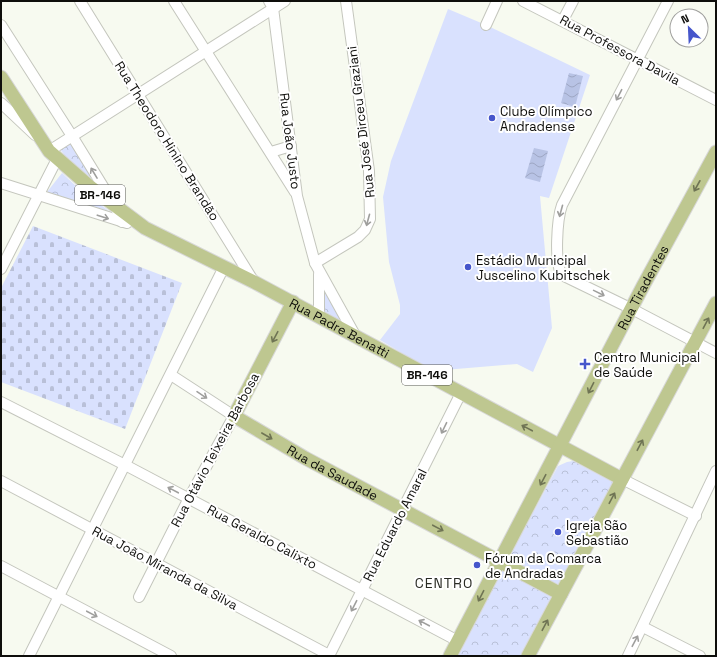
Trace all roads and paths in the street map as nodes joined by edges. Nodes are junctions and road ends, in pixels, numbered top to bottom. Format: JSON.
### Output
{"nodes":[{"id":1,"x":80,"y":1,"type":"edge"},
{"id":2,"x":174,"y":1,"type":"edge"},
{"id":3,"x":285,"y":1,"type":"edge"},
{"id":4,"x":346,"y":1,"type":"edge"},
{"id":5,"x":497,"y":1,"type":"edge"},
{"id":6,"x":523,"y":1,"type":"edge"},
{"id":7,"x":573,"y":1,"type":"edge"},
{"id":8,"x":668,"y":1,"type":"edge"},
{"id":9,"x":271,"y":5,"type":"edge"},
{"id":10,"x":563,"y":20,"type":"junction"},
{"id":11,"x":486,"y":24,"type":"dead end"},
{"id":12,"x":1,"y":25,"type":"edge"},
{"id":13,"x":205,"y":51,"type":"junction"},
{"id":14,"x":637,"y":60,"type":"junction"},
{"id":15,"x":1,"y":76,"type":"edge"},
{"id":16,"x":138,"y":94,"type":"junction"},
{"id":17,"x":716,"y":100,"type":"edge"},
{"id":18,"x":1,"y":103,"type":"edge"},
{"id":19,"x":72,"y":136,"type":"junction"},
{"id":20,"x":40,"y":139,"type":"junction"},
{"id":21,"x":291,"y":146,"type":"junction"},
{"id":22,"x":271,"y":152,"type":"junction"},
{"id":23,"x":716,"y":152,"type":"edge"},
{"id":24,"x":53,"y":155,"type":"junction"},
{"id":25,"x":1,"y":183,"type":"edge"},
{"id":26,"x":11,"y":187,"type":"junction"},
{"id":27,"x":1,"y":192,"type":"edge"},
{"id":28,"x":39,"y":196,"type":"junction"},
{"id":29,"x":297,"y":196,"type":"junction"},
{"id":30,"x":115,"y":206,"type":"junction"},
{"id":31,"x":122,"y":222,"type":"junction"},
{"id":32,"x":146,"y":228,"type":"junction"},
{"id":33,"x":224,"y":267,"type":"junction"},
{"id":34,"x":317,"y":268,"type":"junction"},
{"id":35,"x":1,"y":269,"type":"edge"},
{"id":36,"x":254,"y":282,"type":"junction"},
{"id":37,"x":293,"y":302,"type":"junction"},
{"id":38,"x":716,"y":303,"type":"edge"},
{"id":39,"x":632,"y":309,"type":"junction"},
{"id":40,"x":319,"y":316,"type":"junction"},
{"id":41,"x":356,"y":337,"type":"junction"},
{"id":42,"x":695,"y":342,"type":"junction"},
{"id":43,"x":716,"y":353,"type":"edge"},
{"id":44,"x":171,"y":375,"type":"junction"},
{"id":45,"x":461,"y":393,"type":"junction"},
{"id":46,"x":1,"y":402,"type":"edge"},
{"id":47,"x":234,"y":416,"type":"junction"},
{"id":48,"x":561,"y":446,"type":"junction"},
{"id":49,"x":124,"y":465,"type":"junction"},
{"id":50,"x":716,"y":471,"type":"edge"},
{"id":51,"x":622,"y":479,"type":"junction"},
{"id":52,"x":1,"y":481,"type":"edge"},
{"id":53,"x":189,"y":498,"type":"junction"},
{"id":54,"x":404,"y":509,"type":"junction"},
{"id":55,"x":696,"y":516,"type":"junction"},
{"id":56,"x":92,"y":530,"type":"junction"},
{"id":57,"x":499,"y":561,"type":"junction"},
{"id":58,"x":156,"y":563,"type":"junction"},
{"id":59,"x":1,"y":566,"type":"edge"},
{"id":60,"x":362,"y":591,"type":"junction"},
{"id":61,"x":561,"y":594,"type":"junction"},
{"id":62,"x":58,"y":596,"type":"junction"},
{"id":63,"x":138,"y":597,"type":"dead end"},
{"id":64,"x":643,"y":627,"type":"junction"},
{"id":65,"x":458,"y":641,"type":"junction"},
{"id":66,"x":329,"y":655,"type":"edge"},
{"id":67,"x":29,"y":656,"type":"edge"},
{"id":68,"x":171,"y":656,"type":"edge"},
{"id":69,"x":450,"y":656,"type":"edge"},
{"id":70,"x":528,"y":656,"type":"edge"},
{"id":71,"x":628,"y":656,"type":"edge"},
{"id":72,"x":700,"y":656,"type":"edge"}],
"edges":[{"from":1,"to":16,"type":"street","name":"Rua Theodoro Hinino Brandão"},
{"from":2,"to":13,"type":"street"},
{"from":3,"to":9,"type":"street"},
{"from":4,"to":34,"type":"street","name":"Rua José Dirceu Graziani","one_way":true},
{"from":5,"to":11,"type":"street"},
{"from":6,"to":10,"type":"street","name":"Rua Professora Davila"},
{"from":7,"to":10,"type":"street"},
{"from":8,"to":14,"type":"street"},
{"from":9,"to":13,"type":"street"},
{"from":9,"to":21,"type":"street","name":"Rua João Justo"},
{"from":10,"to":14,"type":"street","name":"Rua Professora Davila"},
{"from":12,"to":19,"type":"street"},
{"from":13,"to":16,"type":"street"},
{"from":13,"to":22,"type":"street"},
{"from":14,"to":17,"type":"street","name":"Rua Professora Davila"},
{"from":14,"to":39,"type":"street","one_way":true},
{"from":15,"to":20,"type":"main road","number":"BR-146"},
{"from":16,"to":19,"type":"street"},
{"from":16,"to":36,"type":"street","name":"Rua Theodoro Hinino Brandão"},
{"from":18,"to":20,"type":"street"},
{"from":19,"to":24,"type":"street"},
{"from":30,"to":19,"type":"street","one_way":true},
{"from":20,"to":24,"type":"main road","number":"BR-146"},
{"from":21,"to":22,"type":"street"},
{"from":21,"to":29,"type":"street","name":"Rua João Justo"},
{"from":22,"to":29,"type":"street"},
{"from":23,"to":39,"type":"main road","name":"Rua Tiradentes","one_way":true},
{"from":24,"to":28,"type":"street"},
{"from":24,"to":30,"type":"main road","number":"BR-146"},
{"from":25,"to":26,"type":"street"},
{"from":26,"to":27,"type":"street"},
{"from":26,"to":28,"type":"street"},
{"from":28,"to":31,"type":"street","one_way":true},
{"from":28,"to":35,"type":"street"},
{"from":29,"to":34,"type":"street","name":"Rua João Justo"},
{"from":30,"to":31,"type":"street"},
{"from":30,"to":32,"type":"main road","number":"BR-146"},
{"from":31,"to":32,"type":"street"},
{"from":32,"to":33,"type":"main road","number":"BR-146"},
{"from":33,"to":36,"type":"main road","name":"Rua Padre Benatti","number":"BR-146"},
{"from":33,"to":44,"type":"street"},
{"from":34,"to":40,"type":"street"},
{"from":34,"to":41,"type":"street"},
{"from":36,"to":37,"type":"main road","name":"Rua Padre Benatti","number":"BR-146"},
{"from":37,"to":40,"type":"main road","name":"Rua Padre Benatti","number":"BR-146"},
{"from":37,"to":47,"type":"main road","name":"Rua Otávio Teixeira Barbosa","one_way":true},
{"from":42,"to":38,"type":"main road","one_way":true},
{"from":39,"to":42,"type":"street"},
{"from":39,"to":48,"type":"main road","name":"Rua Tiradentes","one_way":true},
{"from":40,"to":41,"type":"main road","name":"Rua Padre Benatti","number":"BR-146"},
{"from":41,"to":45,"type":"main road","name":"Rua Padre Benatti","number":"BR-146"},
{"from":42,"to":43,"type":"street"},
{"from":51,"to":42,"type":"main road","one_way":true},
{"from":44,"to":47,"type":"street","name":"Rua da Saudade","one_way":true},
{"from":44,"to":49,"type":"street"},
{"from":48,"to":45,"type":"main road","name":"Rua Padre Benatti","number":"BR-146","one_way":true},
{"from":45,"to":54,"type":"street","name":"Rua Eduardo Amaral","one_way":true},
{"from":46,"to":49,"type":"street","name":"Rua Geraldo Calixto"},
{"from":47,"to":53,"type":"street","name":"Rua Otávio Teixeira Barbosa"},
{"from":47,"to":54,"type":"main road","name":"Rua da Saudade","one_way":true},
{"from":48,"to":51,"type":"main road","number":"BR-146"},
{"from":48,"to":57,"type":"main road","name":"Rua Tiradentes","one_way":true},
{"from":53,"to":49,"type":"street","name":"Rua Geraldo Calixto","one_way":true},
{"from":49,"to":56,"type":"street"},
{"from":50,"to":55,"type":"street"},
{"from":51,"to":55,"type":"street"},
{"from":61,"to":51,"type":"main road","one_way":true},
{"from":52,"to":56,"type":"street","name":"Rua João Miranda da Silva"},
{"from":53,"to":58,"type":"street","name":"Rua Otávio Teixeira Barbosa"},
{"from":53,"to":60,"type":"street","name":"Rua Geraldo Calixto"},
{"from":54,"to":57,"type":"main road","name":"Rua da Saudade","one_way":true},
{"from":54,"to":60,"type":"street","name":"Rua Eduardo Amaral"},
{"from":55,"to":64,"type":"street"},
{"from":56,"to":58,"type":"street","name":"Rua João Miranda da Silva"},
{"from":56,"to":62,"type":"street"},
{"from":57,"to":61,"type":"main road","name":"Rua da Saudade"},
{"from":57,"to":65,"type":"main road","name":"Rua Tiradentes","one_way":true},
{"from":58,"to":63,"type":"street","name":"Rua Otávio Teixeira Barbosa"},
{"from":58,"to":66,"type":"street","name":"Rua João Miranda da Silva"},
{"from":59,"to":62,"type":"street"},
{"from":65,"to":60,"type":"street","name":"Rua Geraldo Calixto","one_way":true},
{"from":60,"to":66,"type":"street","name":"Rua Eduardo Amaral","one_way":true},
{"from":70,"to":61,"type":"main road","one_way":true},
{"from":62,"to":67,"type":"street"},
{"from":62,"to":68,"type":"street","one_way":true},
{"from":71,"to":64,"type":"street","one_way":true},
{"from":64,"to":72,"type":"street"},
{"from":65,"to":69,"type":"main road","name":"Rua Tiradentes"}]}
